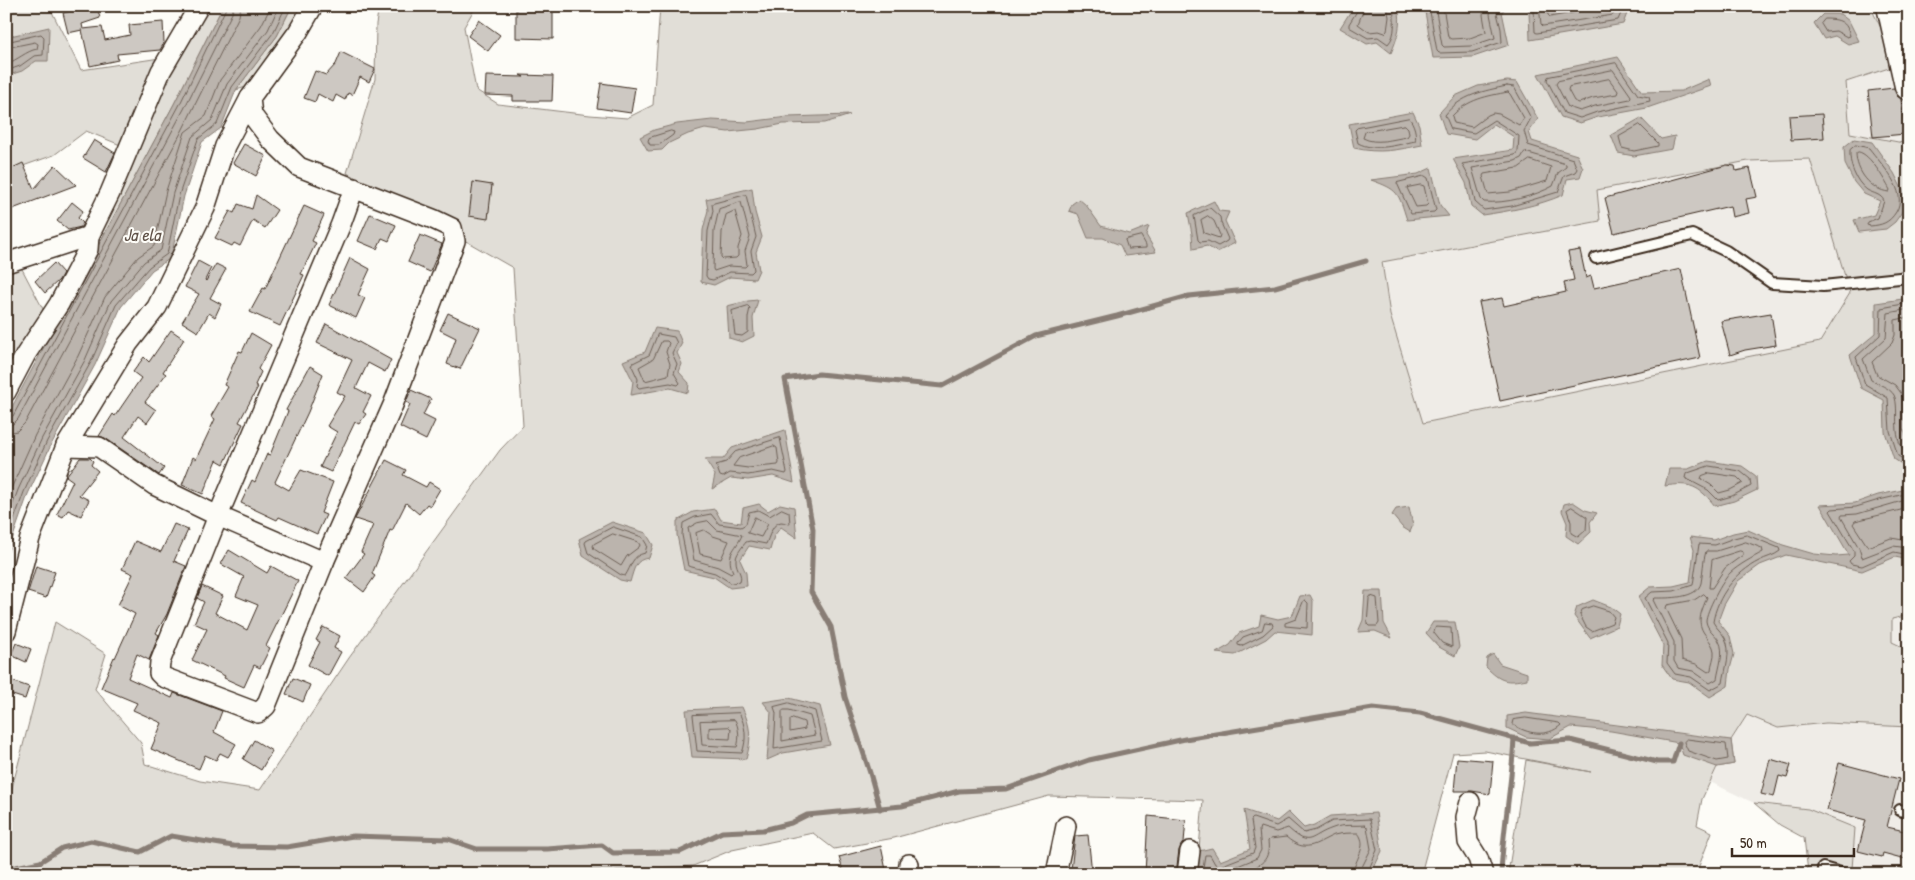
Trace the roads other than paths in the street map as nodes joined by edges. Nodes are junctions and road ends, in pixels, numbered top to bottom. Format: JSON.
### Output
{"nodes":[{"id":1,"x":199,"y":6,"type":"edge"},
{"id":2,"x":314,"y":6,"type":"edge"},
{"id":3,"x":1891,"y":6,"type":"edge"},
{"id":4,"x":1909,"y":86,"type":"edge"},
{"id":5,"x":250,"y":98,"type":"junction"},
{"id":6,"x":354,"y":188,"type":"junction"},
{"id":7,"x":89,"y":236,"type":"junction"},
{"id":8,"x":1596,"y":258,"type":"dead end"},
{"id":9,"x":6,"y":264,"type":"edge"},
{"id":10,"x":1909,"y":277,"type":"edge"},
{"id":11,"x":6,"y":392,"type":"edge"},
{"id":12,"x":66,"y":446,"type":"junction"},
{"id":13,"x":218,"y":516,"type":"junction"},
{"id":14,"x":324,"y":562,"type":"junction"},
{"id":15,"x":6,"y":631,"type":"edge"},
{"id":16,"x":1470,"y":802,"type":"dead end"},
{"id":17,"x":1066,"y":826,"type":"dead end"},
{"id":18,"x":1190,"y":851,"type":"dead end"},
{"id":19,"x":1823,"y":868,"type":"dead end"},
{"id":20,"x":1056,"y":874,"type":"edge"},
{"id":21,"x":1187,"y":874,"type":"edge"},
{"id":22,"x":1483,"y":874,"type":"edge"},
{"id":23,"x":1844,"y":874,"type":"edge"}],
"edges":[{"from":1,"to":7,"type":"street"},
{"from":2,"to":5,"type":"street"},
{"from":3,"to":4,"type":"main road"},
{"from":5,"to":6,"type":"street"},
{"from":5,"to":12,"type":"street"},
{"from":6,"to":13,"type":"street"},
{"from":6,"to":14,"type":"street"},
{"from":7,"to":9,"type":"street"},
{"from":7,"to":11,"type":"street"},
{"from":8,"to":10,"type":"lane"},
{"from":12,"to":13,"type":"street"},
{"from":12,"to":15,"type":"street"},
{"from":13,"to":14,"type":"street"},
{"from":13,"to":14,"type":"street"},
{"from":16,"to":22,"type":"street"},
{"from":17,"to":20,"type":"street"},
{"from":18,"to":21,"type":"street"},
{"from":19,"to":23,"type":"lane"}]}
